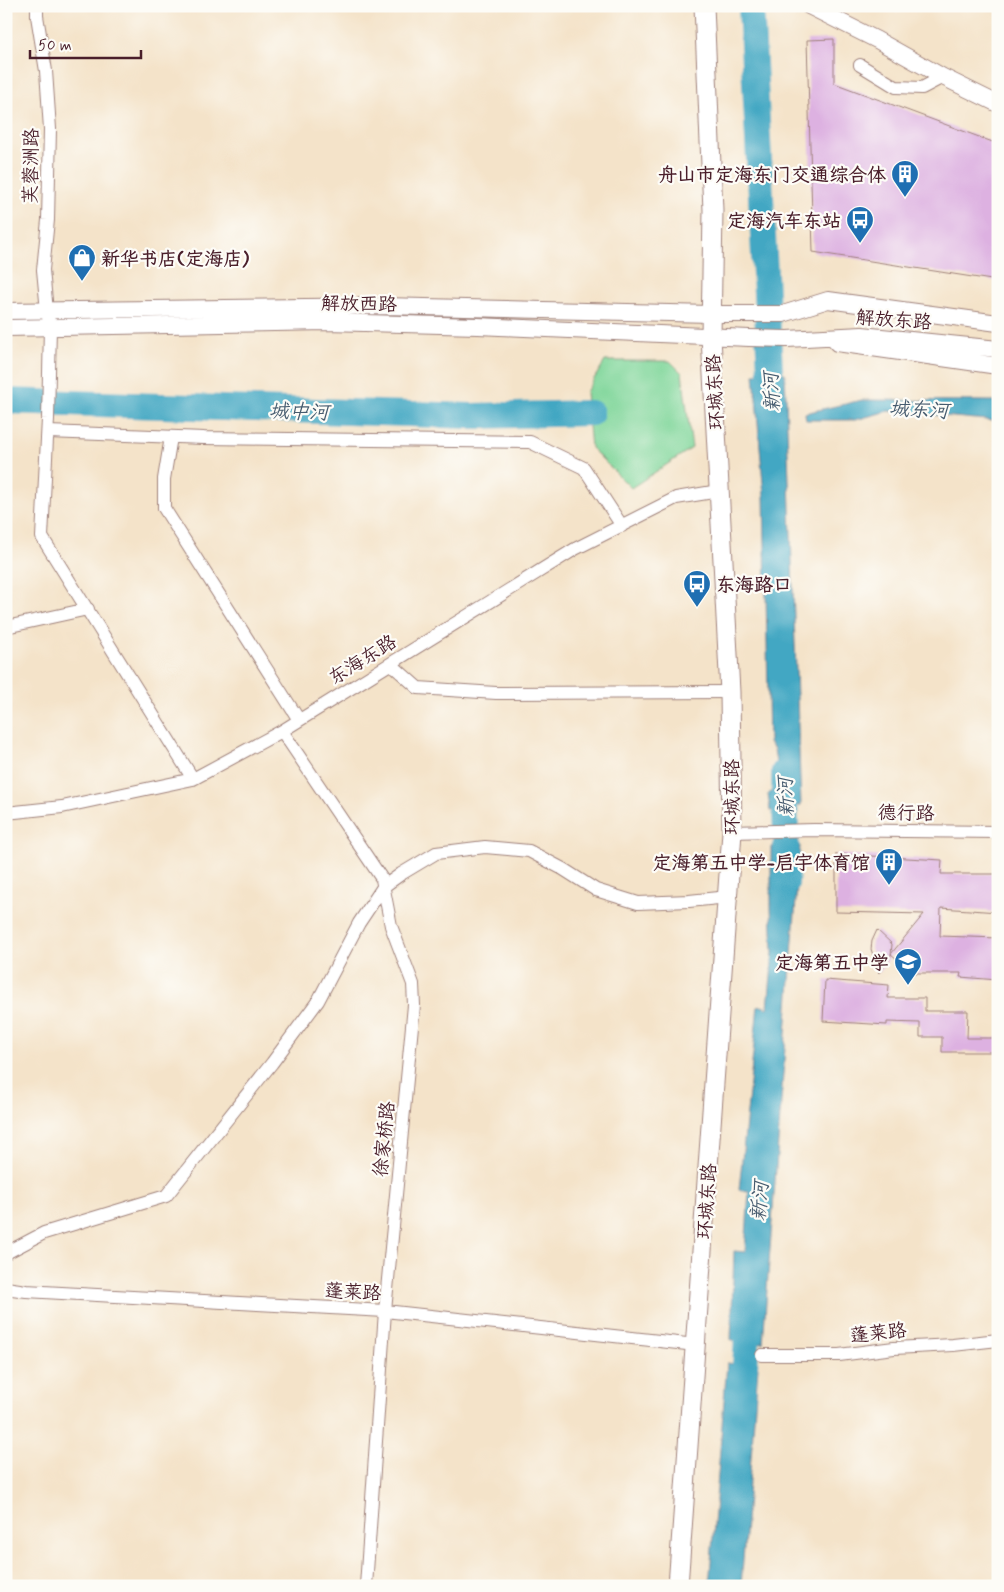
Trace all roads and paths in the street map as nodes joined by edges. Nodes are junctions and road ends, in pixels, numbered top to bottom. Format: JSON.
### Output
{"nodes":[{"id":1,"x":37,"y":6,"type":"edge"},
{"id":2,"x":704,"y":6,"type":"edge"},
{"id":3,"x":809,"y":6,"type":"edge"},
{"id":4,"x":860,"y":65,"type":"dead end"},
{"id":5,"x":943,"y":77,"type":"junction"},
{"id":6,"x":998,"y":104,"type":"edge"},
{"id":7,"x":6,"y":311,"type":"edge"},
{"id":8,"x":711,"y":314,"type":"junction"},
{"id":9,"x":49,"y":319,"type":"junction"},
{"id":10,"x":998,"y":323,"type":"edge"},
{"id":11,"x":6,"y":328,"type":"edge"},
{"id":12,"x":711,"y":337,"type":"junction"},
{"id":13,"x":792,"y":338,"type":"junction"},
{"id":14,"x":998,"y":350,"type":"edge"},
{"id":15,"x":998,"y":366,"type":"edge"},
{"id":16,"x":48,"y":426,"type":"junction"},
{"id":17,"x":171,"y":437,"type":"junction"},
{"id":18,"x":719,"y":491,"type":"junction"},
{"id":19,"x":622,"y":526,"type":"junction"},
{"id":20,"x":88,"y":609,"type":"junction"},
{"id":21,"x":6,"y":627,"type":"edge"},
{"id":22,"x":391,"y":664,"type":"junction"},
{"id":23,"x":730,"y":692,"type":"junction"},
{"id":24,"x":299,"y":720,"type":"junction"},
{"id":25,"x":282,"y":731,"type":"junction"},
{"id":26,"x":193,"y":779,"type":"junction"},
{"id":27,"x":6,"y":813,"type":"edge"},
{"id":28,"x":732,"y":832,"type":"junction"},
{"id":29,"x":998,"y":832,"type":"edge"},
{"id":30,"x":383,"y":888,"type":"junction"},
{"id":31,"x":728,"y":897,"type":"junction"},
{"id":32,"x":6,"y":1253,"type":"edge"},
{"id":33,"x":6,"y":1288,"type":"edge"},
{"id":34,"x":385,"y":1311,"type":"junction"},
{"id":35,"x":998,"y":1340,"type":"edge"},
{"id":36,"x":696,"y":1346,"type":"junction"},
{"id":37,"x":762,"y":1355,"type":"dead end"},
{"id":38,"x":366,"y":1586,"type":"edge"},
{"id":39,"x":678,"y":1586,"type":"edge"}],
"edges":[{"from":1,"to":9,"type":"street","name":"芙蓉洲路"},
{"from":2,"to":8,"type":"main road","name":"环城东路"},
{"from":3,"to":5,"type":"street"},
{"from":4,"to":5,"type":"street"},
{"from":5,"to":6,"type":"street"},
{"from":7,"to":9,"type":"street"},
{"from":8,"to":9,"type":"street"},
{"from":8,"to":10,"type":"street"},
{"from":8,"to":12,"type":"main road","name":"环城东路"},
{"from":9,"to":11,"type":"street","name":"解放西路"},
{"from":9,"to":12,"type":"street","name":"解放西路"},
{"from":9,"to":16,"type":"street","name":"芙蓉洲路"},
{"from":12,"to":13,"type":"street","name":"解放西路"},
{"from":12,"to":18,"type":"main road","name":"环城东路"},
{"from":13,"to":14,"type":"street","name":"解放东路"},
{"from":13,"to":15,"type":"street"},
{"from":16,"to":17,"type":"street"},
{"from":16,"to":20,"type":"street","name":"芙蓉洲路"},
{"from":17,"to":19,"type":"street"},
{"from":17,"to":24,"type":"street"},
{"from":18,"to":19,"type":"street","name":"东海东路"},
{"from":18,"to":23,"type":"main road","name":"环城东路"},
{"from":19,"to":22,"type":"street","name":"东海东路"},
{"from":20,"to":21,"type":"street"},
{"from":20,"to":26,"type":"street","name":"芙蓉洲路"},
{"from":22,"to":23,"type":"street"},
{"from":22,"to":24,"type":"street","name":"东海东路"},
{"from":23,"to":28,"type":"main road","name":"环城东路"},
{"from":24,"to":25,"type":"street","name":"东海东路"},
{"from":25,"to":26,"type":"street","name":"东海东路"},
{"from":25,"to":30,"type":"street","name":"徐家桥路"},
{"from":26,"to":27,"type":"street","name":"东海东路"},
{"from":28,"to":29,"type":"street","name":"德行路"},
{"from":28,"to":31,"type":"main road","name":"环城东路"},
{"from":30,"to":31,"type":"street"},
{"from":30,"to":32,"type":"street"},
{"from":30,"to":34,"type":"street","name":"徐家桥路"},
{"from":31,"to":36,"type":"main road","name":"环城东路"},
{"from":33,"to":34,"type":"street","name":"蓬莱路"},
{"from":34,"to":36,"type":"street","name":"蓬莱路"},
{"from":34,"to":38,"type":"street","name":"徐家桥路"},
{"from":35,"to":37,"type":"street","name":"蓬莱路"},
{"from":36,"to":39,"type":"main road","name":"环城东路"}]}
